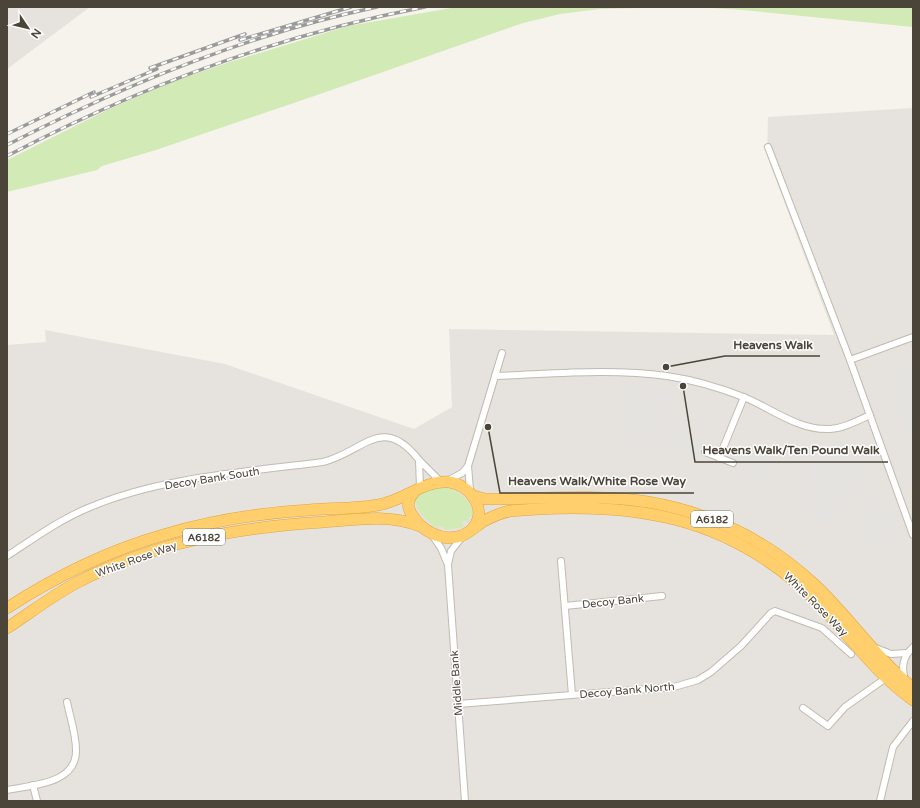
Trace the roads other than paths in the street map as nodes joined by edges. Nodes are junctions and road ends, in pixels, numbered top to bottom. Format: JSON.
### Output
{"nodes":[{"id":1,"x":768,"y":148,"type":"dead end"},
{"id":2,"x":913,"y":337,"type":"edge"},
{"id":3,"x":502,"y":353,"type":"dead end"},
{"id":4,"x":850,"y":360,"type":"junction"},
{"id":5,"x":495,"y":376,"type":"junction"},
{"id":6,"x":744,"y":398,"type":"junction"},
{"id":7,"x":870,"y":415,"type":"junction"},
{"id":8,"x":705,"y":452,"type":"dead end"},
{"id":9,"x":719,"y":458,"type":"junction"},
{"id":10,"x":419,"y":460,"type":"junction"},
{"id":11,"x":733,"y":463,"type":"dead end"},
{"id":12,"x":468,"y":466,"type":"junction"},
{"id":13,"x":443,"y":482,"type":"junction"},
{"id":14,"x":417,"y":490,"type":"junction"},
{"id":15,"x":472,"y":495,"type":"junction"},
{"id":16,"x":421,"y":527,"type":"junction"},
{"id":17,"x":469,"y":531,"type":"junction"},
{"id":18,"x":431,"y":533,"type":"junction"},
{"id":19,"x":913,"y":535,"type":"edge"},
{"id":20,"x":7,"y":556,"type":"edge"},
{"id":21,"x":561,"y":562,"type":"dead end"},
{"id":22,"x":448,"y":565,"type":"junction"},
{"id":23,"x":662,"y":596,"type":"dead end"},
{"id":24,"x":565,"y":606,"type":"junction"},
{"id":25,"x":7,"y":608,"type":"edge"},
{"id":26,"x":7,"y":628,"type":"edge"},
{"id":27,"x":873,"y":646,"type":"junction"},
{"id":28,"x":913,"y":647,"type":"edge"},
{"id":29,"x":907,"y":653,"type":"junction"},
{"id":30,"x":850,"y":654,"type":"dead end"},
{"id":31,"x":886,"y":678,"type":"junction"},
{"id":32,"x":910,"y":685,"type":"edge"},
{"id":33,"x":572,"y":695,"type":"junction"},
{"id":34,"x":913,"y":700,"type":"edge"},
{"id":35,"x":67,"y":702,"type":"dead end"},
{"id":36,"x":458,"y":704,"type":"junction"},
{"id":37,"x":803,"y":708,"type":"dead end"},
{"id":38,"x":913,"y":720,"type":"edge"},
{"id":39,"x":33,"y":785,"type":"junction"},
{"id":40,"x":7,"y":790,"type":"edge"},
{"id":41,"x":37,"y":801,"type":"edge"},
{"id":42,"x":465,"y":801,"type":"edge"},
{"id":43,"x":880,"y":801,"type":"edge"}],
"edges":[{"from":1,"to":4,"type":"street"},
{"from":2,"to":4,"type":"street"},
{"from":3,"to":5,"type":"street"},
{"from":4,"to":7,"type":"street"},
{"from":5,"to":6,"type":"street"},
{"from":5,"to":12,"type":"street"},
{"from":6,"to":7,"type":"street"},
{"from":6,"to":9,"type":"street"},
{"from":7,"to":19,"type":"street"},
{"from":8,"to":9,"type":"street"},
{"from":9,"to":11,"type":"street"},
{"from":10,"to":13,"type":"street","name":"Decoy Bank South"},
{"from":10,"to":14,"type":"street"},
{"from":10,"to":20,"type":"street","name":"Decoy Bank South"},
{"from":12,"to":13,"type":"street"},
{"from":12,"to":15,"type":"street"},
{"from":13,"to":14,"type":"highway","name":"White Rose Way"},
{"from":13,"to":15,"type":"highway","name":"White Rose Way"},
{"from":14,"to":16,"type":"highway","name":"White Rose Way"},
{"from":14,"to":25,"type":"highway","name":"White Rose Way","number":"A6182"},
{"from":15,"to":17,"type":"highway"},
{"from":15,"to":27,"type":"highway","name":"White Rose Way","number":"A6182"},
{"from":16,"to":18,"type":"highway","name":"White Rose Way"},
{"from":16,"to":26,"type":"highway","name":"White Rose Way","number":"A6182"},
{"from":17,"to":18,"type":"highway","name":"White Rose Way"},
{"from":17,"to":22,"type":"street","name":"Middle Bank"},
{"from":17,"to":31,"type":"highway","name":"White Rose Way","number":"A6182"},
{"from":18,"to":22,"type":"street","name":"Middle Bank"},
{"from":21,"to":24,"type":"street"},
{"from":22,"to":36,"type":"street","name":"Middle Bank"},
{"from":23,"to":24,"type":"street","name":"Decoy Bank"},
{"from":24,"to":33,"type":"street"},
{"from":27,"to":29,"type":"street"},
{"from":27,"to":32,"type":"highway","name":"White Rose Way","number":"A6182"},
{"from":28,"to":29,"type":"street"},
{"from":29,"to":32,"type":"street"},
{"from":30,"to":33,"type":"street","name":"Decoy Bank North"},
{"from":31,"to":34,"type":"highway","name":"White Rose Way","number":"A6182"},
{"from":31,"to":37,"type":"street"},
{"from":33,"to":36,"type":"street","name":"Decoy Bank North"},
{"from":35,"to":39,"type":"street"},
{"from":36,"to":42,"type":"street","name":"Middle Bank"},
{"from":38,"to":43,"type":"street"},
{"from":39,"to":40,"type":"street"},
{"from":39,"to":41,"type":"street"}]}
